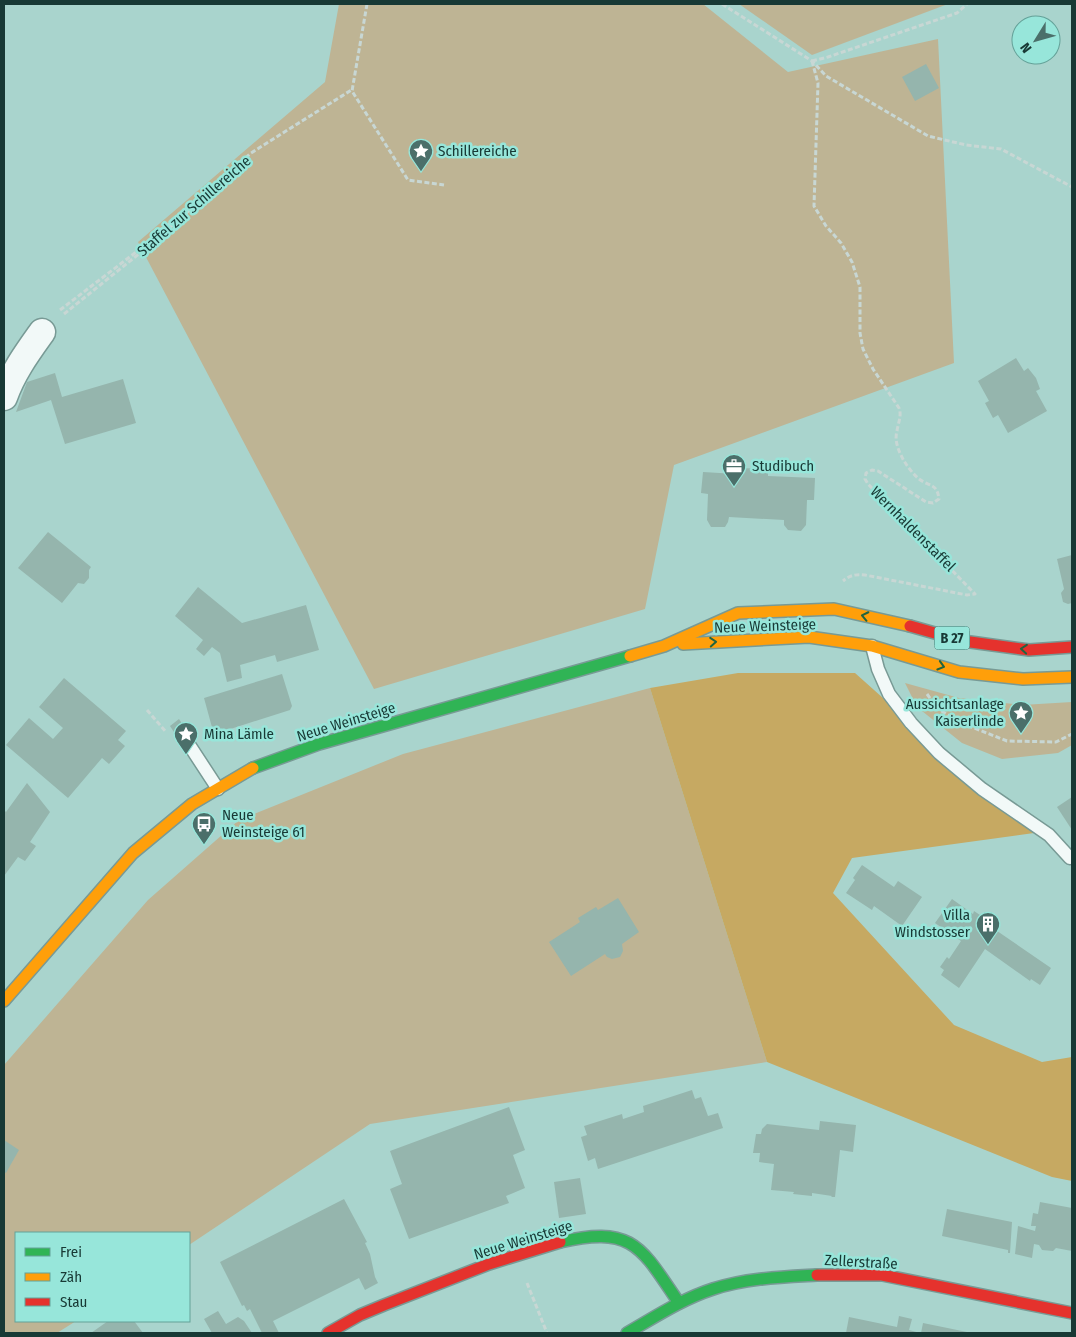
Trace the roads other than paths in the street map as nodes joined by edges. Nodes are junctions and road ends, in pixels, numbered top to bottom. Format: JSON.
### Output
{"nodes":[{"id":1,"x":42,"y":332,"type":"road end"},
{"id":2,"x":4,"y":397,"type":"edge"},
{"id":3,"x":664,"y":646,"type":"junction"},
{"id":4,"x":872,"y":646,"type":"junction"},
{"id":5,"x":1072,"y":647,"type":"edge"},
{"id":6,"x":1072,"y":677,"type":"edge"},
{"id":7,"x":186,"y":740,"type":"dead end"},
{"id":8,"x":218,"y":789,"type":"junction"},
{"id":9,"x":1070,"y":858,"type":"dead end"},
{"id":10,"x":4,"y":1001,"type":"edge"},
{"id":11,"x":679,"y":1303,"type":"junction"},
{"id":12,"x":1072,"y":1313,"type":"edge"},
{"id":13,"x":328,"y":1333,"type":"edge"},
{"id":14,"x":627,"y":1333,"type":"edge"}],
"edges":[{"from":1,"to":2,"type":"street"},
{"from":3,"to":4,"type":"main road","name":"Neue Weinsteige","number":"B 27","one_way":true},
{"from":5,"to":3,"type":"main road","name":"Neue Weinsteige","number":"B 27","one_way":true},
{"from":3,"to":8,"type":"main road","name":"Neue Weinsteige","number":"B 27"},
{"from":4,"to":6,"type":"main road","name":"Neue Weinsteige","number":"B 27","one_way":true},
{"from":4,"to":9,"type":"lane"},
{"from":7,"to":8,"type":"lane"},
{"from":8,"to":10,"type":"main road","name":"Neue Weinsteige","number":"B 27"},
{"from":11,"to":12,"type":"main road","name":"Zellerstraße"},
{"from":11,"to":13,"type":"main road","name":"Neue Weinsteige"},
{"from":11,"to":14,"type":"main road"}]}
